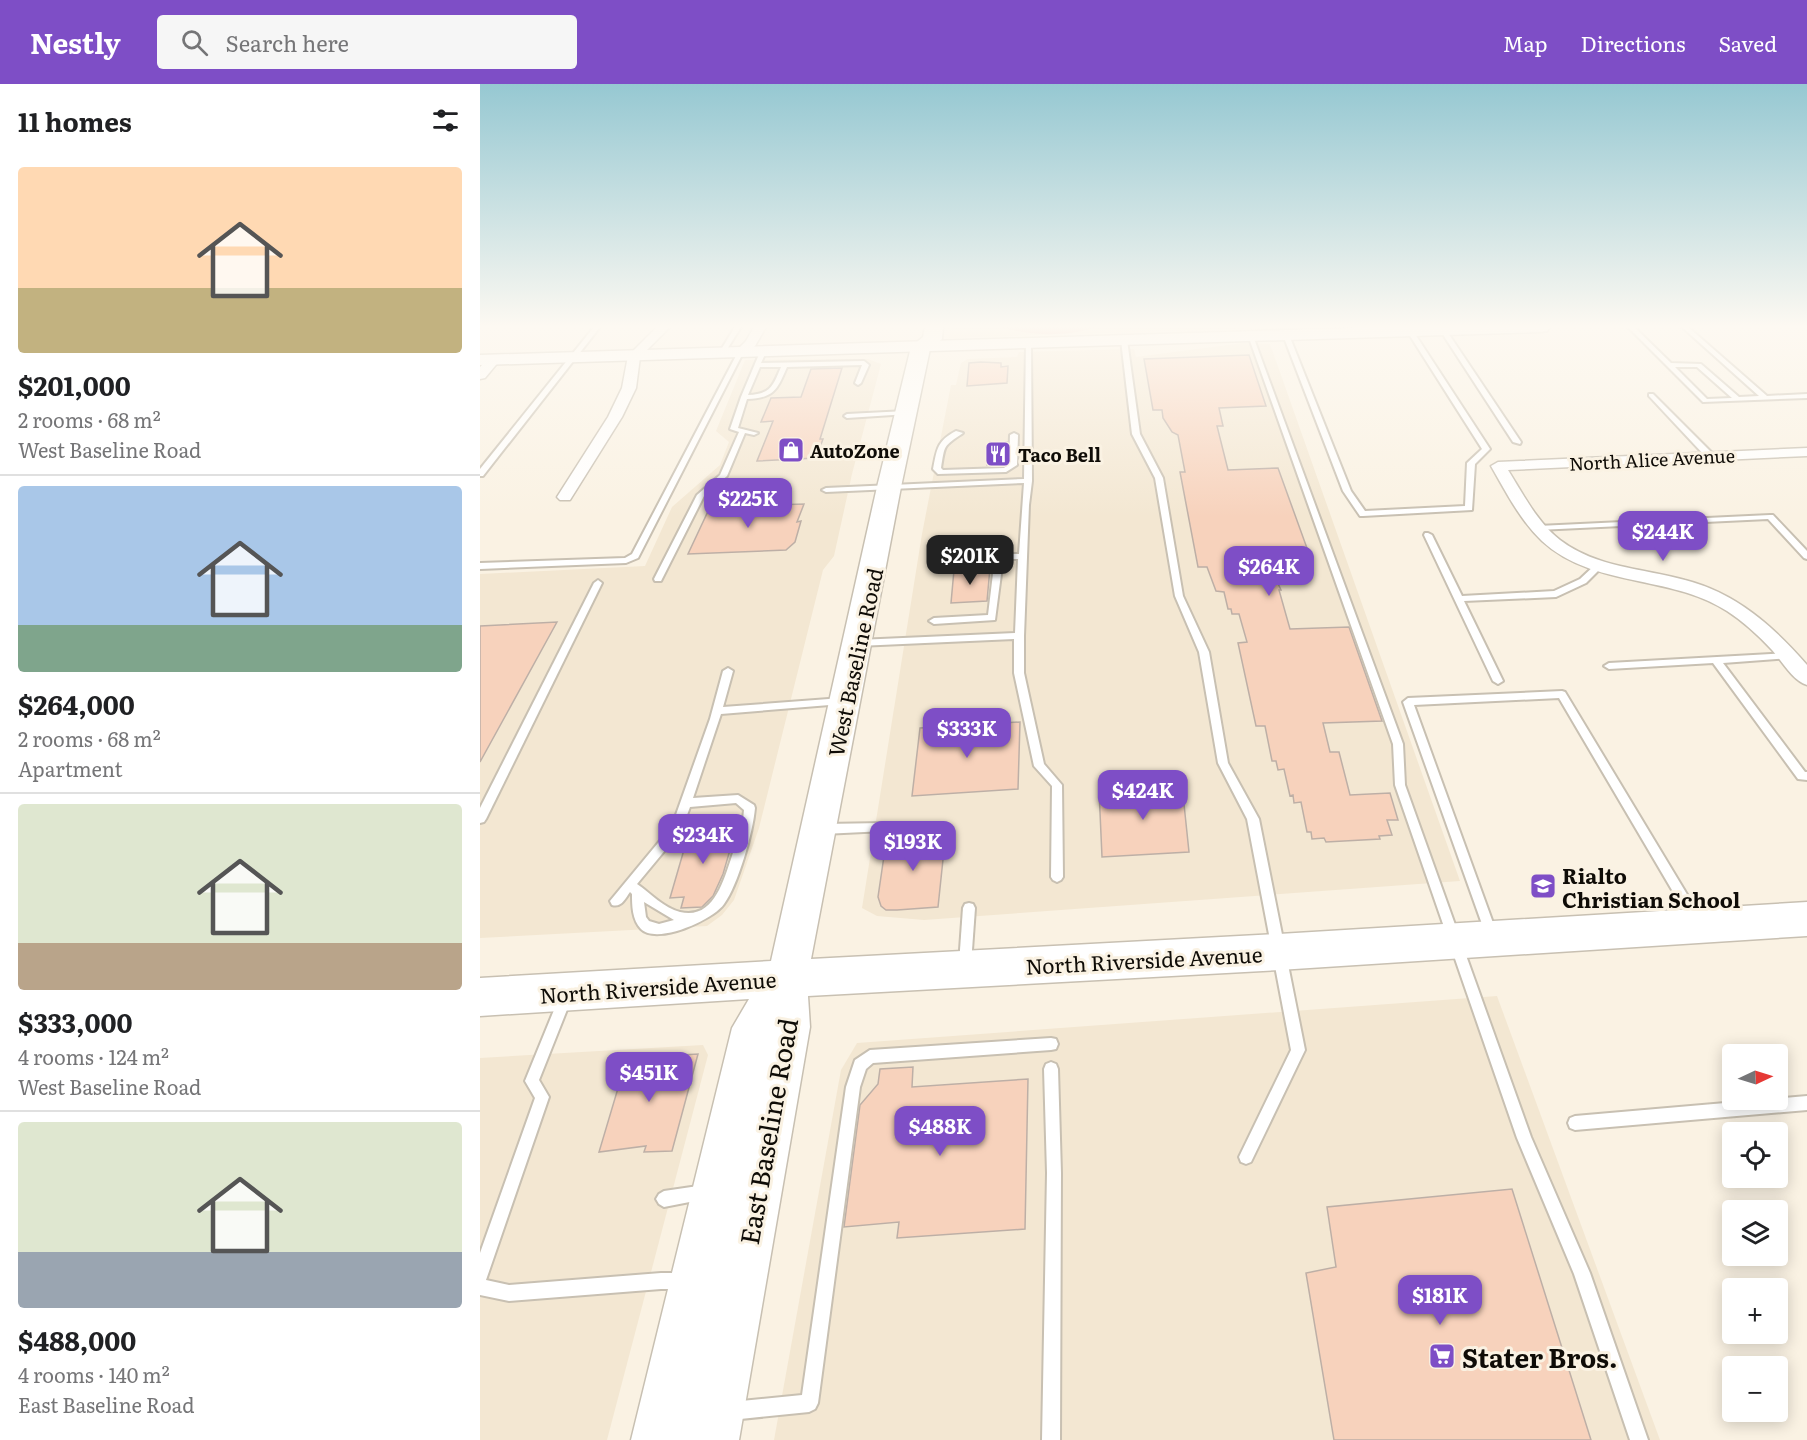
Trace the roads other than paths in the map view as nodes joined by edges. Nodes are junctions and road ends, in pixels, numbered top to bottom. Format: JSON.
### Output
{"nodes":[{"id":1,"x":546,"y":390,"type":"edge"},
{"id":2,"x":628,"y":390,"type":"edge"},
{"id":3,"x":713,"y":390,"type":"edge"},
{"id":4,"x":747,"y":390,"type":"edge"},
{"id":5,"x":772,"y":390,"type":"edge"},
{"id":6,"x":911,"y":390,"type":"edge"},
{"id":7,"x":1028,"y":390,"type":"edge"},
{"id":8,"x":1130,"y":390,"type":"edge"},
{"id":9,"x":1270,"y":390,"type":"edge"},
{"id":10,"x":1308,"y":390,"type":"edge"},
{"id":11,"x":1448,"y":390,"type":"edge"},
{"id":12,"x":1483,"y":390,"type":"edge"},
{"id":13,"x":1687,"y":390,"type":"edge"},
{"id":14,"x":1695,"y":390,"type":"edge"},
{"id":15,"x":1728,"y":390,"type":"edge"},
{"id":16,"x":1756,"y":390,"type":"edge"},
{"id":17,"x":1651,"y":395,"type":"dead end"},
{"id":18,"x":1807,"y":396,"type":"edge"},
{"id":19,"x":744,"y":397,"type":"junction"},
{"id":20,"x":1695,"y":398,"type":"dead end"},
{"id":21,"x":1765,"y":398,"type":"junction"},
{"id":22,"x":1737,"y":399,"type":"junction"},
{"id":23,"x":906,"y":413,"type":"junction"},
{"id":24,"x":847,"y":416,"type":"dead end"},
{"id":25,"x":743,"y":431,"type":"junction"},
{"id":26,"x":754,"y":433,"type":"dead end"},
{"id":27,"x":959,"y":433,"type":"dead end"},
{"id":28,"x":1014,"y":435,"type":"dead end"},
{"id":29,"x":1517,"y":442,"type":"dead end"},
{"id":30,"x":1807,"y":452,"type":"edge"},
{"id":31,"x":1710,"y":456,"type":"junction"},
{"id":32,"x":480,"y":474,"type":"edge"},
{"id":33,"x":1028,"y":481,"type":"junction"},
{"id":34,"x":889,"y":487,"type":"junction"},
{"id":35,"x":826,"y":490,"type":"dead end"},
{"id":36,"x":565,"y":497,"type":"dead end"},
{"id":37,"x":1539,"y":528,"type":"junction"},
{"id":38,"x":1428,"y":536,"type":"dead end"},
{"id":39,"x":1022,"y":556,"type":"junction"},
{"id":40,"x":1807,"y":556,"type":"edge"},
{"id":41,"x":480,"y":566,"type":"edge"},
{"id":42,"x":1598,"y":567,"type":"junction"},
{"id":43,"x":658,"y":579,"type":"dead end"},
{"id":44,"x":598,"y":583,"type":"dead end"},
{"id":45,"x":1458,"y":599,"type":"junction"},
{"id":46,"x":934,"y":621,"type":"dead end"},
{"id":47,"x":1019,"y":636,"type":"junction"},
{"id":48,"x":858,"y":643,"type":"junction"},
{"id":49,"x":1789,"y":656,"type":"junction"},
{"id":50,"x":1716,"y":660,"type":"junction"},
{"id":51,"x":1609,"y":666,"type":"dead end"},
{"id":52,"x":728,"y":671,"type":"dead end"},
{"id":53,"x":1807,"y":678,"type":"edge"},
{"id":54,"x":1498,"y":681,"type":"dead end"},
{"id":55,"x":846,"y":701,"type":"junction"},
{"id":56,"x":717,"y":711,"type":"junction"},
{"id":57,"x":1807,"y":776,"type":"edge"},
{"id":58,"x":686,"y":803,"type":"junction"},
{"id":59,"x":480,"y":819,"type":"edge"},
{"id":60,"x":885,"y":827,"type":"dead end"},
{"id":61,"x":819,"y":830,"type":"junction"},
{"id":62,"x":1057,"y":877,"type":"dead end"},
{"id":63,"x":634,"y":888,"type":"junction"},
{"id":64,"x":616,"y":901,"type":"dead end"},
{"id":65,"x":969,"y":908,"type":"dead end"},
{"id":66,"x":696,"y":917,"type":"junction"},
{"id":67,"x":1807,"y":919,"type":"edge"},
{"id":68,"x":1700,"y":925,"type":"junction"},
{"id":69,"x":1493,"y":938,"type":"junction"},
{"id":70,"x":1455,"y":940,"type":"junction"},
{"id":71,"x":1279,"y":952,"type":"junction"},
{"id":72,"x":965,"y":968,"type":"junction"},
{"id":73,"x":788,"y":978,"type":"junction"},
{"id":74,"x":569,"y":992,"type":"junction"},
{"id":75,"x":480,"y":997,"type":"edge"},
{"id":76,"x":1051,"y":1044,"type":"dead end"},
{"id":77,"x":1051,"y":1069,"type":"dead end"},
{"id":78,"x":1807,"y":1103,"type":"edge"},
{"id":79,"x":1575,"y":1124,"type":"dead end"},
{"id":80,"x":1246,"y":1157,"type":"dead end"},
{"id":81,"x":715,"y":1189,"type":"junction"},
{"id":82,"x":664,"y":1199,"type":"dead end"},
{"id":83,"x":480,"y":1275,"type":"edge"},
{"id":84,"x":694,"y":1282,"type":"junction"},
{"id":85,"x":480,"y":1287,"type":"edge"},
{"id":86,"x":713,"y":1426,"type":"edge"},
{"id":87,"x":658,"y":1440,"type":"edge"},
{"id":88,"x":1051,"y":1440,"type":"edge"},
{"id":89,"x":1639,"y":1440,"type":"edge"}],
"edges":[{"from":1,"to":32,"type":"lane"},
{"from":2,"to":36,"type":"street"},
{"from":3,"to":41,"type":"lane"},
{"from":4,"to":19,"type":"lane"},
{"from":5,"to":19,"type":"lane"},
{"from":6,"to":23,"type":"main road","name":"West Baseline Road"},
{"from":7,"to":33,"type":"lane"},
{"from":8,"to":71,"type":"lane"},
{"from":9,"to":70,"type":"lane"},
{"from":10,"to":11,"type":"lane"},
{"from":12,"to":29,"type":"lane"},
{"from":13,"to":20,"type":"lane"},
{"from":14,"to":22,"type":"lane"},
{"from":15,"to":22,"type":"lane"},
{"from":16,"to":21,"type":"lane"},
{"from":17,"to":31,"type":"lane"},
{"from":18,"to":21,"type":"lane"},
{"from":19,"to":25,"type":"lane"},
{"from":21,"to":22,"type":"lane"},
{"from":23,"to":24,"type":"lane"},
{"from":23,"to":34,"type":"main road","name":"West Baseline Road"},
{"from":25,"to":26,"type":"lane"},
{"from":25,"to":43,"type":"lane"},
{"from":27,"to":28,"type":"lane"},
{"from":30,"to":31,"type":"street","name":"North Alice Avenue"},
{"from":31,"to":37,"type":"street","name":"North Alice Avenue"},
{"from":33,"to":34,"type":"lane"},
{"from":33,"to":39,"type":"lane"},
{"from":34,"to":35,"type":"lane"},
{"from":34,"to":48,"type":"main road","name":"West Baseline Road"},
{"from":37,"to":40,"type":"lane"},
{"from":37,"to":42,"type":"street"},
{"from":38,"to":45,"type":"lane"},
{"from":39,"to":46,"type":"lane"},
{"from":39,"to":47,"type":"lane"},
{"from":42,"to":45,"type":"lane"},
{"from":42,"to":49,"type":"street"},
{"from":44,"to":59,"type":"lane"},
{"from":45,"to":54,"type":"lane"},
{"from":47,"to":48,"type":"lane"},
{"from":47,"to":62,"type":"lane"},
{"from":48,"to":55,"type":"main road","name":"West Baseline Road"},
{"from":49,"to":50,"type":"lane"},
{"from":49,"to":53,"type":"street"},
{"from":50,"to":51,"type":"lane"},
{"from":50,"to":57,"type":"lane"},
{"from":52,"to":56,"type":"lane"},
{"from":55,"to":56,"type":"lane"},
{"from":55,"to":61,"type":"main road","name":"West Baseline Road"},
{"from":56,"to":58,"type":"lane"},
{"from":58,"to":63,"type":"lane"},
{"from":58,"to":66,"type":"lane"},
{"from":60,"to":61,"type":"lane"},
{"from":61,"to":73,"type":"main road","name":"West Baseline Road"},
{"from":63,"to":64,"type":"lane"},
{"from":63,"to":66,"type":"lane"},
{"from":63,"to":66,"type":"lane"},
{"from":65,"to":72,"type":"lane"},
{"from":67,"to":68,"type":"main road","name":"North Riverside Avenue"},
{"from":68,"to":69,"type":"main road","name":"North Riverside Avenue"},
{"from":68,"to":69,"type":"lane"},
{"from":69,"to":70,"type":"main road","name":"North Riverside Avenue"},
{"from":70,"to":71,"type":"main road","name":"North Riverside Avenue"},
{"from":70,"to":89,"type":"lane"},
{"from":71,"to":72,"type":"main road","name":"North Riverside Avenue"},
{"from":71,"to":80,"type":"lane"},
{"from":72,"to":73,"type":"main road","name":"North Riverside Avenue"},
{"from":73,"to":74,"type":"main road","name":"North Riverside Avenue"},
{"from":73,"to":81,"type":"main road","name":"East Baseline Road"},
{"from":73,"to":86,"type":"main road","name":"East Baseline Road"},
{"from":74,"to":75,"type":"main road","name":"North Riverside Avenue"},
{"from":74,"to":83,"type":"lane"},
{"from":76,"to":86,"type":"lane"},
{"from":77,"to":88,"type":"lane"},
{"from":78,"to":79,"type":"lane"},
{"from":81,"to":82,"type":"lane"},
{"from":81,"to":84,"type":"main road","name":"East Baseline Road"},
{"from":84,"to":85,"type":"lane"},
{"from":84,"to":87,"type":"main road","name":"East Baseline Road"}]}
